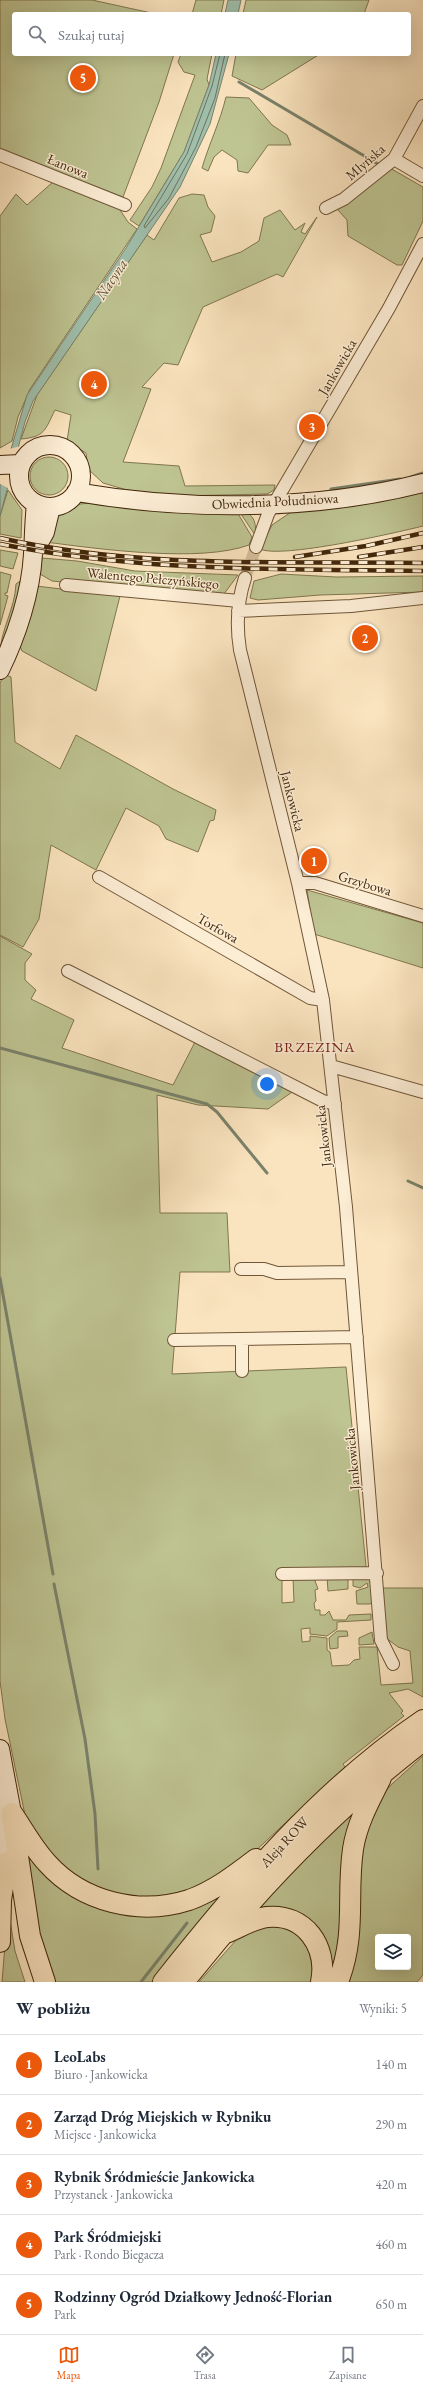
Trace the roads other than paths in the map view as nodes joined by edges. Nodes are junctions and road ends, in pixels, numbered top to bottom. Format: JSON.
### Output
{"nodes":[{"id":1,"x":423,"y":106,"type":"edge"},
{"id":2,"x":0,"y":155,"type":"edge"},
{"id":3,"x":394,"y":159,"type":"junction"},
{"id":4,"x":423,"y":176,"type":"edge"},
{"id":5,"x":125,"y":205,"type":"dead end"},
{"id":6,"x":326,"y":208,"type":"dead end"},
{"id":7,"x":423,"y":244,"type":"edge"},
{"id":8,"x":0,"y":465,"type":"edge"},
{"id":9,"x":19,"y":473,"type":"junction"},
{"id":10,"x":0,"y":476,"type":"edge"},
{"id":11,"x":423,"y":483,"type":"edge"},
{"id":12,"x":79,"y":485,"type":"junction"},
{"id":13,"x":275,"y":503,"type":"junction"},
{"id":14,"x":43,"y":506,"type":"junction"},
{"id":15,"x":256,"y":548,"type":"tunnel mouth"},
{"id":16,"x":245,"y":578,"type":"tunnel mouth"},
{"id":17,"x":66,"y":585,"type":"dead end"},
{"id":18,"x":423,"y":598,"type":"edge"},
{"id":19,"x":238,"y":606,"type":"junction"},
{"id":20,"x":0,"y":670,"type":"edge"},
{"id":21,"x":99,"y":877,"type":"dead end"},
{"id":22,"x":298,"y":883,"type":"junction"},
{"id":23,"x":423,"y":916,"type":"edge"},
{"id":24,"x":68,"y":971,"type":"dead end"},
{"id":25,"x":323,"y":1000,"type":"junction"},
{"id":26,"x":331,"y":1066,"type":"junction"},
{"id":27,"x":423,"y":1092,"type":"edge"},
{"id":28,"x":335,"y":1104,"type":"junction"},
{"id":29,"x":241,"y":1269,"type":"dead end"},
{"id":30,"x":351,"y":1272,"type":"junction"},
{"id":31,"x":357,"y":1337,"type":"junction"},
{"id":32,"x":242,"y":1339,"type":"junction"},
{"id":33,"x":174,"y":1340,"type":"dead end"},
{"id":34,"x":242,"y":1371,"type":"dead end"},
{"id":35,"x":377,"y":1572,"type":"junction"},
{"id":36,"x":282,"y":1574,"type":"dead end"},
{"id":37,"x":393,"y":1664,"type":"dead end"},
{"id":38,"x":420,"y":1730,"type":"edge"},
{"id":39,"x":0,"y":1749,"type":"edge"},
{"id":40,"x":384,"y":1771,"type":"junction"},
{"id":41,"x":6,"y":1809,"type":"edge"},
{"id":42,"x":286,"y":1838,"type":"junction"},
{"id":43,"x":7,"y":1862,"type":"junction"},
{"id":44,"x":221,"y":1935,"type":"junction"},
{"id":45,"x":0,"y":1942,"type":"edge"},
{"id":46,"x":30,"y":1982,"type":"edge"},
{"id":47,"x":45,"y":1982,"type":"edge"},
{"id":48,"x":163,"y":1982,"type":"edge"},
{"id":49,"x":184,"y":1982,"type":"edge"},
{"id":50,"x":320,"y":1982,"type":"edge"},
{"id":51,"x":338,"y":1982,"type":"edge"}],
"edges":[{"from":1,"to":3,"type":"street","name":"Młyńska"},
{"from":2,"to":5,"type":"street","name":"Łanowa"},
{"from":3,"to":4,"type":"street"},
{"from":3,"to":6,"type":"street","name":"Młyńska"},
{"from":7,"to":13,"type":"street","name":"Jankowicka"},
{"from":8,"to":9,"type":"main road"},
{"from":9,"to":10,"type":"main road"},
{"from":9,"to":12,"type":"main road"},
{"from":9,"to":14,"type":"main road"},
{"from":11,"to":13,"type":"main road","name":"Obwiednia Południowa"},
{"from":12,"to":13,"type":"main road","name":"Obwiednia Południowa"},
{"from":12,"to":14,"type":"main road"},
{"from":13,"to":15,"type":"street","name":"Jankowicka"},
{"from":14,"to":20,"type":"main road"},
{"from":16,"to":19,"type":"street","name":"Jankowicka"},
{"from":17,"to":19,"type":"street","name":"Walentego Pełczyńskiego"},
{"from":18,"to":19,"type":"street"},
{"from":19,"to":22,"type":"street","name":"Jankowicka"},
{"from":21,"to":25,"type":"street","name":"Torfowa"},
{"from":22,"to":23,"type":"street","name":"Grzybowa"},
{"from":22,"to":25,"type":"street","name":"Jankowicka"},
{"from":24,"to":28,"type":"street"},
{"from":25,"to":26,"type":"street","name":"Jankowicka"},
{"from":26,"to":27,"type":"street"},
{"from":26,"to":28,"type":"street","name":"Jankowicka"},
{"from":28,"to":30,"type":"street","name":"Jankowicka"},
{"from":29,"to":30,"type":"street"},
{"from":30,"to":31,"type":"street","name":"Jankowicka"},
{"from":31,"to":32,"type":"street"},
{"from":31,"to":35,"type":"street","name":"Jankowicka"},
{"from":32,"to":33,"type":"street"},
{"from":32,"to":34,"type":"street"},
{"from":35,"to":36,"type":"street"},
{"from":35,"to":37,"type":"street","name":"Jankowicka"},
{"from":38,"to":40,"type":"main road","name":"Aleja ROW"},
{"from":38,"to":42,"type":"main road","name":"Aleja ROW"},
{"from":39,"to":41,"type":"main road"},
{"from":40,"to":44,"type":"main road","name":"Aleja ROW"},
{"from":40,"to":51,"type":"main road"},
{"from":41,"to":42,"type":"main road"},
{"from":41,"to":43,"type":"main road"},
{"from":41,"to":47,"type":"main road"},
{"from":42,"to":48,"type":"main road","name":"Aleja ROW"},
{"from":43,"to":45,"type":"main road"},
{"from":43,"to":46,"type":"main road"},
{"from":44,"to":49,"type":"main road","name":"Aleja ROW"},
{"from":44,"to":50,"type":"main road"}]}
